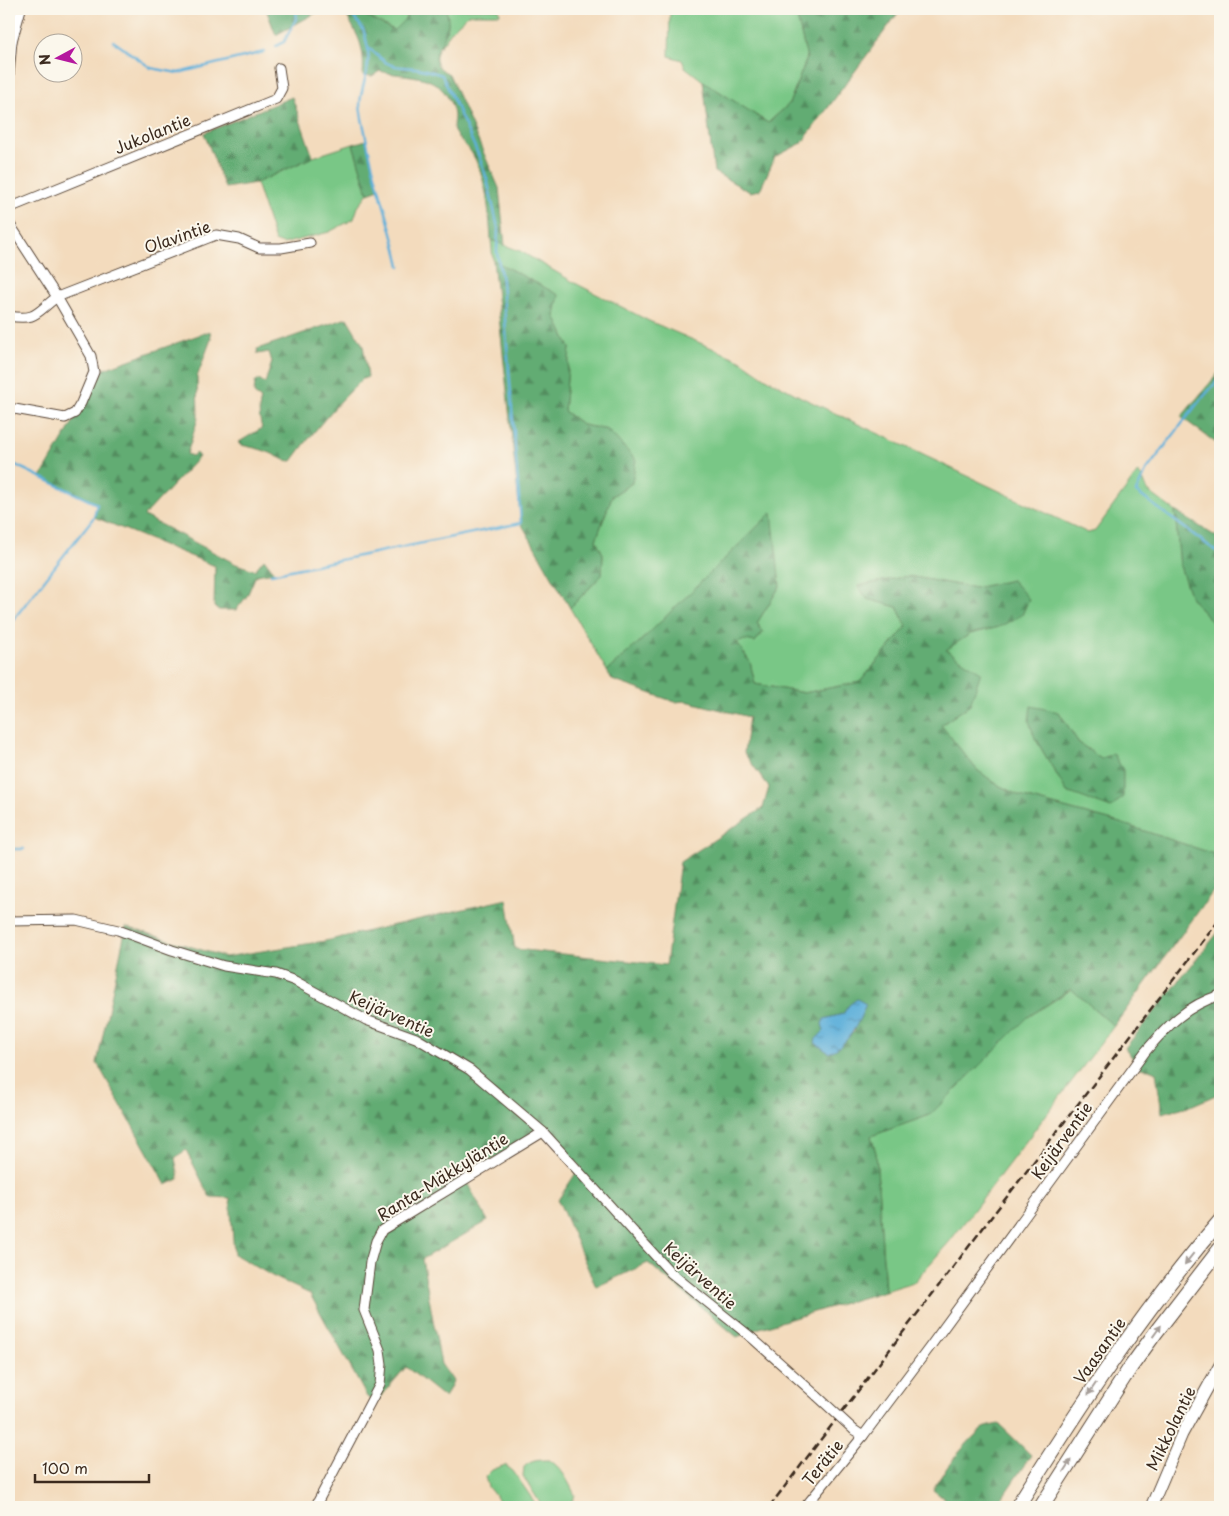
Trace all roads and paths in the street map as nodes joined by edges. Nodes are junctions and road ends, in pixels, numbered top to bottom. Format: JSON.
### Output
{"nodes":[{"id":1,"x":21,"y":9,"type":"edge"},
{"id":2,"x":10,"y":41,"type":"edge"},
{"id":3,"x":279,"y":68,"type":"dead end"},
{"id":4,"x":9,"y":75,"type":"edge"},
{"id":5,"x":9,"y":208,"type":"edge"},
{"id":6,"x":9,"y":223,"type":"edge"},
{"id":7,"x":310,"y":242,"type":"dead end"},
{"id":8,"x":57,"y":297,"type":"junction"},
{"id":9,"x":9,"y":316,"type":"edge"},
{"id":10,"x":9,"y":408,"type":"edge"},
{"id":11,"x":9,"y":922,"type":"edge"},
{"id":12,"x":1220,"y":995,"type":"edge"},
{"id":13,"x":543,"y":1132,"type":"junction"},
{"id":14,"x":1220,"y":1222,"type":"edge"},
{"id":15,"x":1220,"y":1249,"type":"edge"},
{"id":16,"x":1220,"y":1365,"type":"edge"},
{"id":17,"x":863,"y":1436,"type":"junction"},
{"id":18,"x":314,"y":1507,"type":"edge"},
{"id":19,"x":805,"y":1507,"type":"edge"},
{"id":20,"x":1017,"y":1507,"type":"edge"},
{"id":21,"x":1041,"y":1507,"type":"edge"},
{"id":22,"x":1151,"y":1507,"type":"edge"}],
"edges":[{"from":1,"to":2,"type":"street"},
{"from":2,"to":4,"type":"street"},
{"from":3,"to":5,"type":"street","name":"Jukolantie"},
{"from":6,"to":8,"type":"street"},
{"from":7,"to":8,"type":"street","name":"Olavintie"},
{"from":8,"to":9,"type":"street"},
{"from":8,"to":10,"type":"street"},
{"from":11,"to":13,"type":"street","name":"Keijärventie"},
{"from":12,"to":17,"type":"street","name":"Keijärventie"},
{"from":13,"to":17,"type":"street","name":"Keijärventie","bridge":true},
{"from":13,"to":18,"type":"street","name":"Ranta-Mäkkyläntie"},
{"from":14,"to":20,"type":"highway","name":"Vaasantie","one_way":true},
{"from":21,"to":15,"type":"highway","one_way":true},
{"from":16,"to":22,"type":"main road","name":"Mikkolantie"},
{"from":17,"to":19,"type":"street","name":"Terätie"}]}
